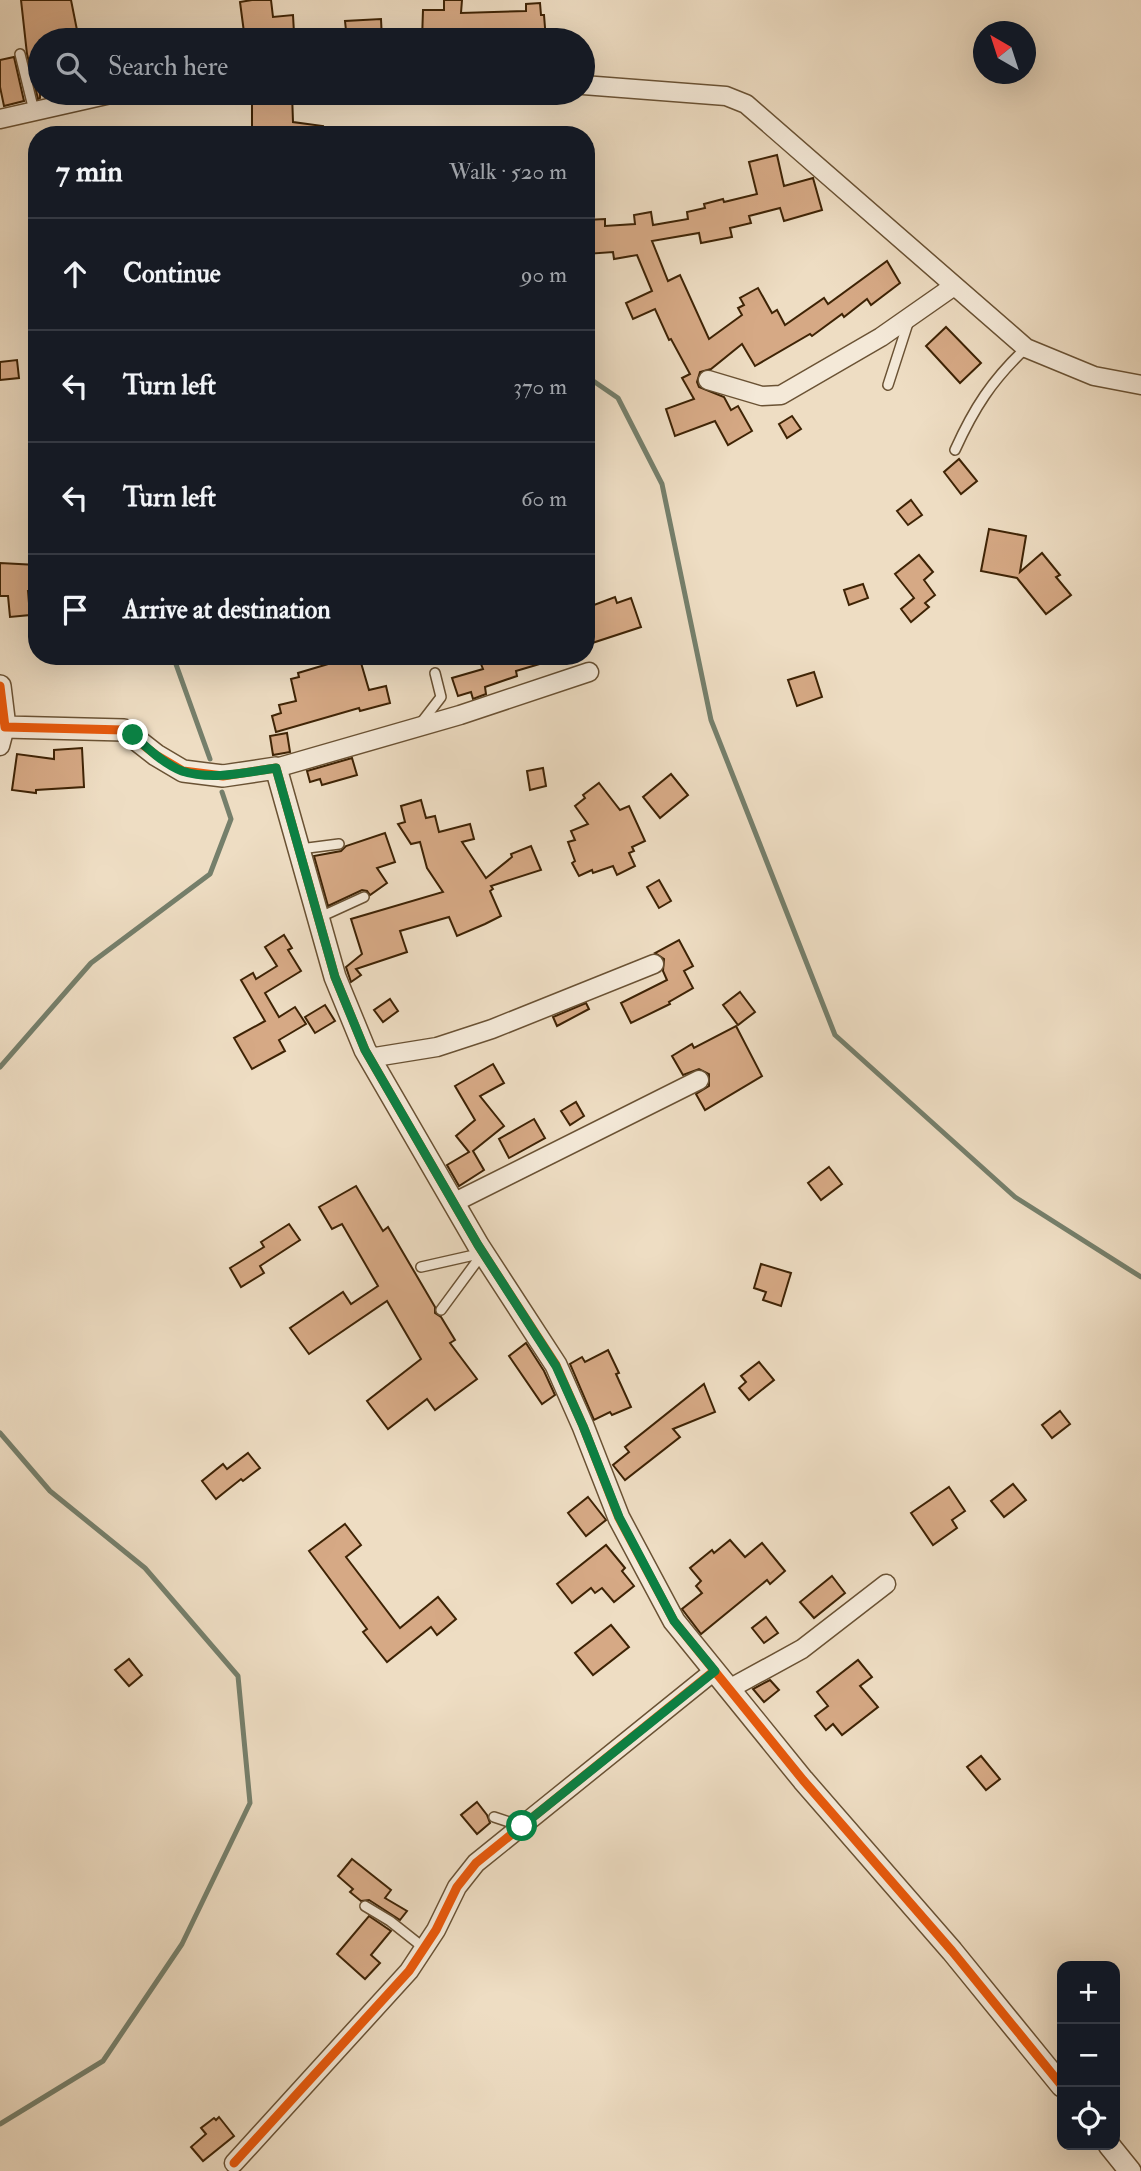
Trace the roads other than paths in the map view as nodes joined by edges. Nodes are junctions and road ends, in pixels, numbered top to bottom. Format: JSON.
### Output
{"nodes":[{"id":1,"x":20,"y":54,"type":"dead end"},
{"id":2,"x":595,"y":86,"type":"edge"},
{"id":3,"x":28,"y":87,"type":"edge"},
{"id":4,"x":33,"y":105,"type":"edge"},
{"id":5,"x":61,"y":105,"type":"edge"},
{"id":6,"x":34,"y":111,"type":"junction"},
{"id":7,"x":0,"y":119,"type":"edge"},
{"id":8,"x":954,"y":286,"type":"junction"},
{"id":9,"x":911,"y":316,"type":"junction"},
{"id":10,"x":1026,"y":348,"type":"junction"},
{"id":11,"x":708,"y":380,"type":"dead end"},
{"id":12,"x":888,"y":385,"type":"dead end"},
{"id":13,"x":1141,"y":385,"type":"edge"},
{"id":14,"x":955,"y":450,"type":"dead end"},
{"id":15,"x":589,"y":672,"type":"dead end"},
{"id":16,"x":435,"y":673,"type":"dead end"},
{"id":17,"x":0,"y":687,"type":"edge"},
{"id":18,"x":416,"y":727,"type":"junction"},
{"id":19,"x":2,"y":736,"type":"edge"},
{"id":20,"x":268,"y":769,"type":"junction"},
{"id":21,"x":339,"y":844,"type":"dead end"},
{"id":22,"x":298,"y":849,"type":"junction"},
{"id":23,"x":364,"y":897,"type":"dead end"},
{"id":24,"x":317,"y":918,"type":"junction"},
{"id":25,"x":654,"y":964,"type":"dead end"},
{"id":26,"x":369,"y":1058,"type":"junction"},
{"id":27,"x":699,"y":1080,"type":"dead end"},
{"id":28,"x":453,"y":1203,"type":"junction"},
{"id":29,"x":483,"y":1253,"type":"junction"},
{"id":30,"x":421,"y":1268,"type":"dead end"},
{"id":31,"x":441,"y":1310,"type":"dead end"},
{"id":32,"x":886,"y":1584,"type":"dead end"},
{"id":33,"x":715,"y":1671,"type":"junction"},
{"id":34,"x":729,"y":1689,"type":"junction"},
{"id":35,"x":494,"y":1817,"type":"dead end"},
{"id":36,"x":522,"y":1826,"type":"junction"},
{"id":37,"x":365,"y":1906,"type":"dead end"},
{"id":38,"x":424,"y":1948,"type":"junction"},
{"id":39,"x":1057,"y":2080,"type":"edge"},
{"id":40,"x":1113,"y":2150,"type":"edge"},
{"id":41,"x":234,"y":2162,"type":"dead end"},
{"id":42,"x":1130,"y":2171,"type":"edge"}],
"edges":[{"from":1,"to":3,"type":"lane"},
{"from":2,"to":8,"type":"street"},
{"from":4,"to":6,"type":"lane"},
{"from":5,"to":6,"type":"street"},
{"from":6,"to":7,"type":"street"},
{"from":8,"to":9,"type":"street"},
{"from":8,"to":10,"type":"street"},
{"from":9,"to":11,"type":"street"},
{"from":9,"to":12,"type":"lane"},
{"from":10,"to":13,"type":"street"},
{"from":10,"to":14,"type":"lane"},
{"from":15,"to":18,"type":"street"},
{"from":16,"to":18,"type":"lane"},
{"from":17,"to":19,"type":"street"},
{"from":18,"to":20,"type":"street"},
{"from":19,"to":20,"type":"street"},
{"from":20,"to":22,"type":"street"},
{"from":21,"to":22,"type":"lane"},
{"from":22,"to":24,"type":"street"},
{"from":23,"to":24,"type":"lane"},
{"from":24,"to":26,"type":"street"},
{"from":25,"to":26,"type":"street"},
{"from":26,"to":28,"type":"street"},
{"from":27,"to":28,"type":"street"},
{"from":28,"to":29,"type":"street"},
{"from":29,"to":30,"type":"lane"},
{"from":29,"to":31,"type":"lane"},
{"from":29,"to":33,"type":"street"},
{"from":32,"to":34,"type":"street"},
{"from":33,"to":34,"type":"street"},
{"from":33,"to":36,"type":"street"},
{"from":34,"to":39,"type":"street"},
{"from":35,"to":36,"type":"lane"},
{"from":36,"to":38,"type":"street"},
{"from":37,"to":38,"type":"lane"},
{"from":38,"to":41,"type":"street"},
{"from":40,"to":42,"type":"street"}]}
